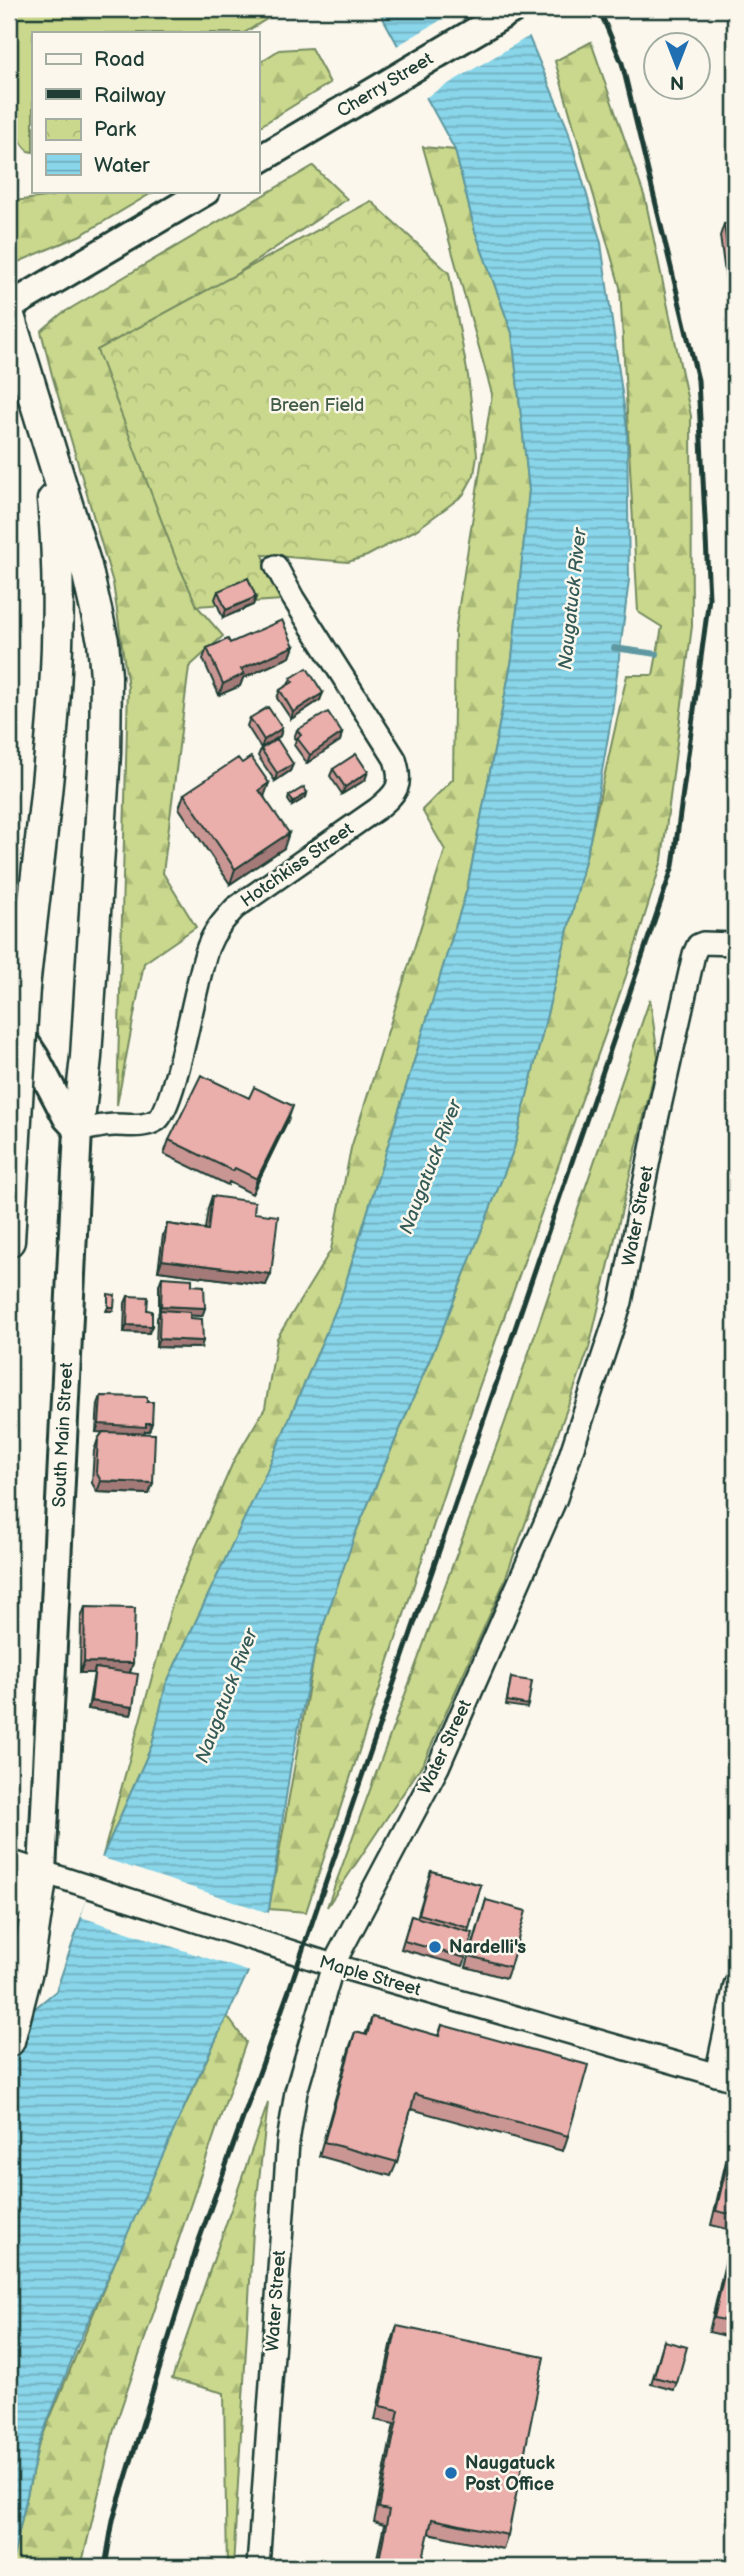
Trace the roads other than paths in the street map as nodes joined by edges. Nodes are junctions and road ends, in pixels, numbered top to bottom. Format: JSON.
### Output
{"nodes":[{"id":1,"x":513,"y":9,"type":"edge"},
{"id":2,"x":259,"y":160,"type":"edge"},
{"id":3,"x":204,"y":192,"type":"edge"},
{"id":4,"x":9,"y":307,"type":"edge"},
{"id":5,"x":9,"y":316,"type":"edge"},
{"id":6,"x":48,"y":444,"type":"junction"},
{"id":7,"x":276,"y":566,"type":"dead end"},
{"id":8,"x":735,"y":944,"type":"edge"},
{"id":9,"x":9,"y":1018,"type":"edge"},
{"id":10,"x":78,"y":1130,"type":"junction"},
{"id":11,"x":9,"y":1241,"type":"edge"},
{"id":12,"x":9,"y":1861,"type":"edge"},
{"id":13,"x":42,"y":1872,"type":"junction"},
{"id":14,"x":9,"y":1904,"type":"edge"},
{"id":15,"x":333,"y":1965,"type":"junction"},
{"id":16,"x":735,"y":1985,"type":"edge"},
{"id":17,"x":9,"y":2041,"type":"edge"},
{"id":18,"x":726,"y":2077,"type":"edge"},
{"id":19,"x":258,"y":2567,"type":"edge"}],
"edges":[{"from":1,"to":2,"type":"main road","name":"Cherry Street"},
{"from":3,"to":4,"type":"main road"},
{"from":5,"to":6,"type":"highway"},
{"from":6,"to":10,"type":"highway"},
{"from":6,"to":11,"type":"highway","bridge":true},
{"from":7,"to":10,"type":"street","name":"Hotchkiss Street"},
{"from":8,"to":15,"type":"street","name":"Water Street"},
{"from":9,"to":10,"type":"main road"},
{"from":10,"to":13,"type":"main road","name":"South Main Street"},
{"from":12,"to":13,"type":"street","name":"Maple Street"},
{"from":13,"to":14,"type":"highway"},
{"from":13,"to":15,"type":"street","name":"Maple Street"},
{"from":13,"to":17,"type":"highway"},
{"from":15,"to":18,"type":"street","name":"Maple Street"},
{"from":15,"to":19,"type":"street","name":"Water Street"},
{"from":16,"to":18,"type":"street"}]}
